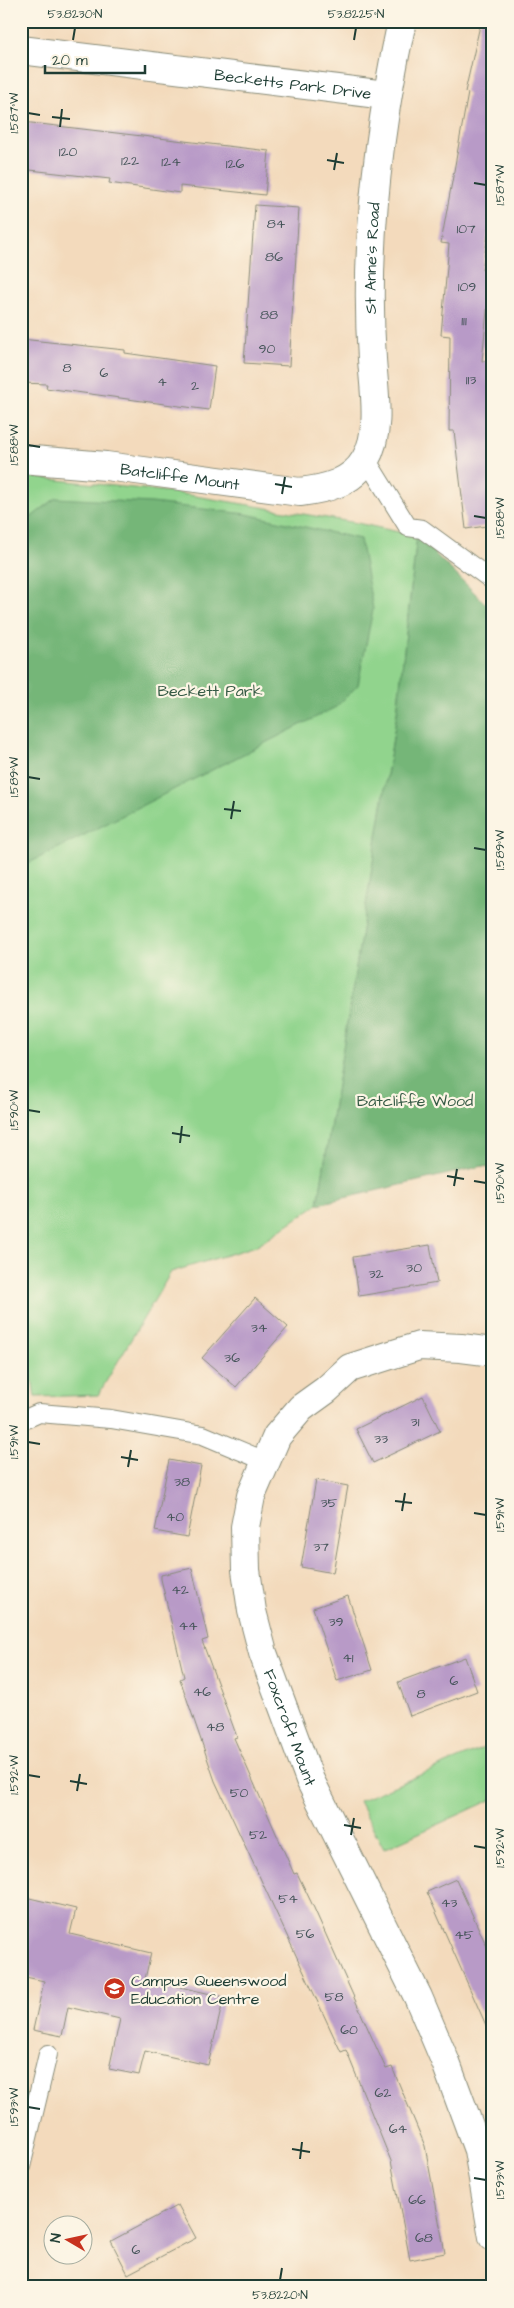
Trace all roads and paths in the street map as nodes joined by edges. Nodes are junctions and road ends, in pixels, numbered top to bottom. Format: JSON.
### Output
{"nodes":[{"id":1,"x":402,"y":21,"type":"edge"},
{"id":2,"x":21,"y":50,"type":"edge"},
{"id":3,"x":386,"y":95,"type":"junction"},
{"id":4,"x":21,"y":458,"type":"edge"},
{"id":5,"x":366,"y":459,"type":"junction"},
{"id":6,"x":338,"y":483,"type":"joint"},
{"id":7,"x":493,"y":581,"type":"edge"},
{"id":8,"x":493,"y":1352,"type":"edge"},
{"id":9,"x":21,"y":1421,"type":"edge"},
{"id":10,"x":265,"y":1461,"type":"junction"},
{"id":11,"x":48,"y":2054,"type":"dead end"},
{"id":12,"x":23,"y":2155,"type":"edge"},
{"id":13,"x":493,"y":2237,"type":"edge"}],
"edges":[{"from":1,"to":3,"type":"street","name":"St Anne's Road"},
{"from":2,"to":3,"type":"street","name":"Becketts Park Drive"},
{"from":3,"to":5,"type":"street","name":"St Anne's Road"},
{"from":4,"to":6,"type":"street","name":"Batcliffe Mount"},
{"from":5,"to":6,"type":"street","name":"St Anne's Road"},
{"from":5,"to":7,"type":"lane"},
{"from":8,"to":10,"type":"street","name":"Foxcroft Mount"},
{"from":9,"to":10,"type":"lane"},
{"from":10,"to":13,"type":"street","name":"Foxcroft Mount"},
{"from":11,"to":12,"type":"lane"}]}
